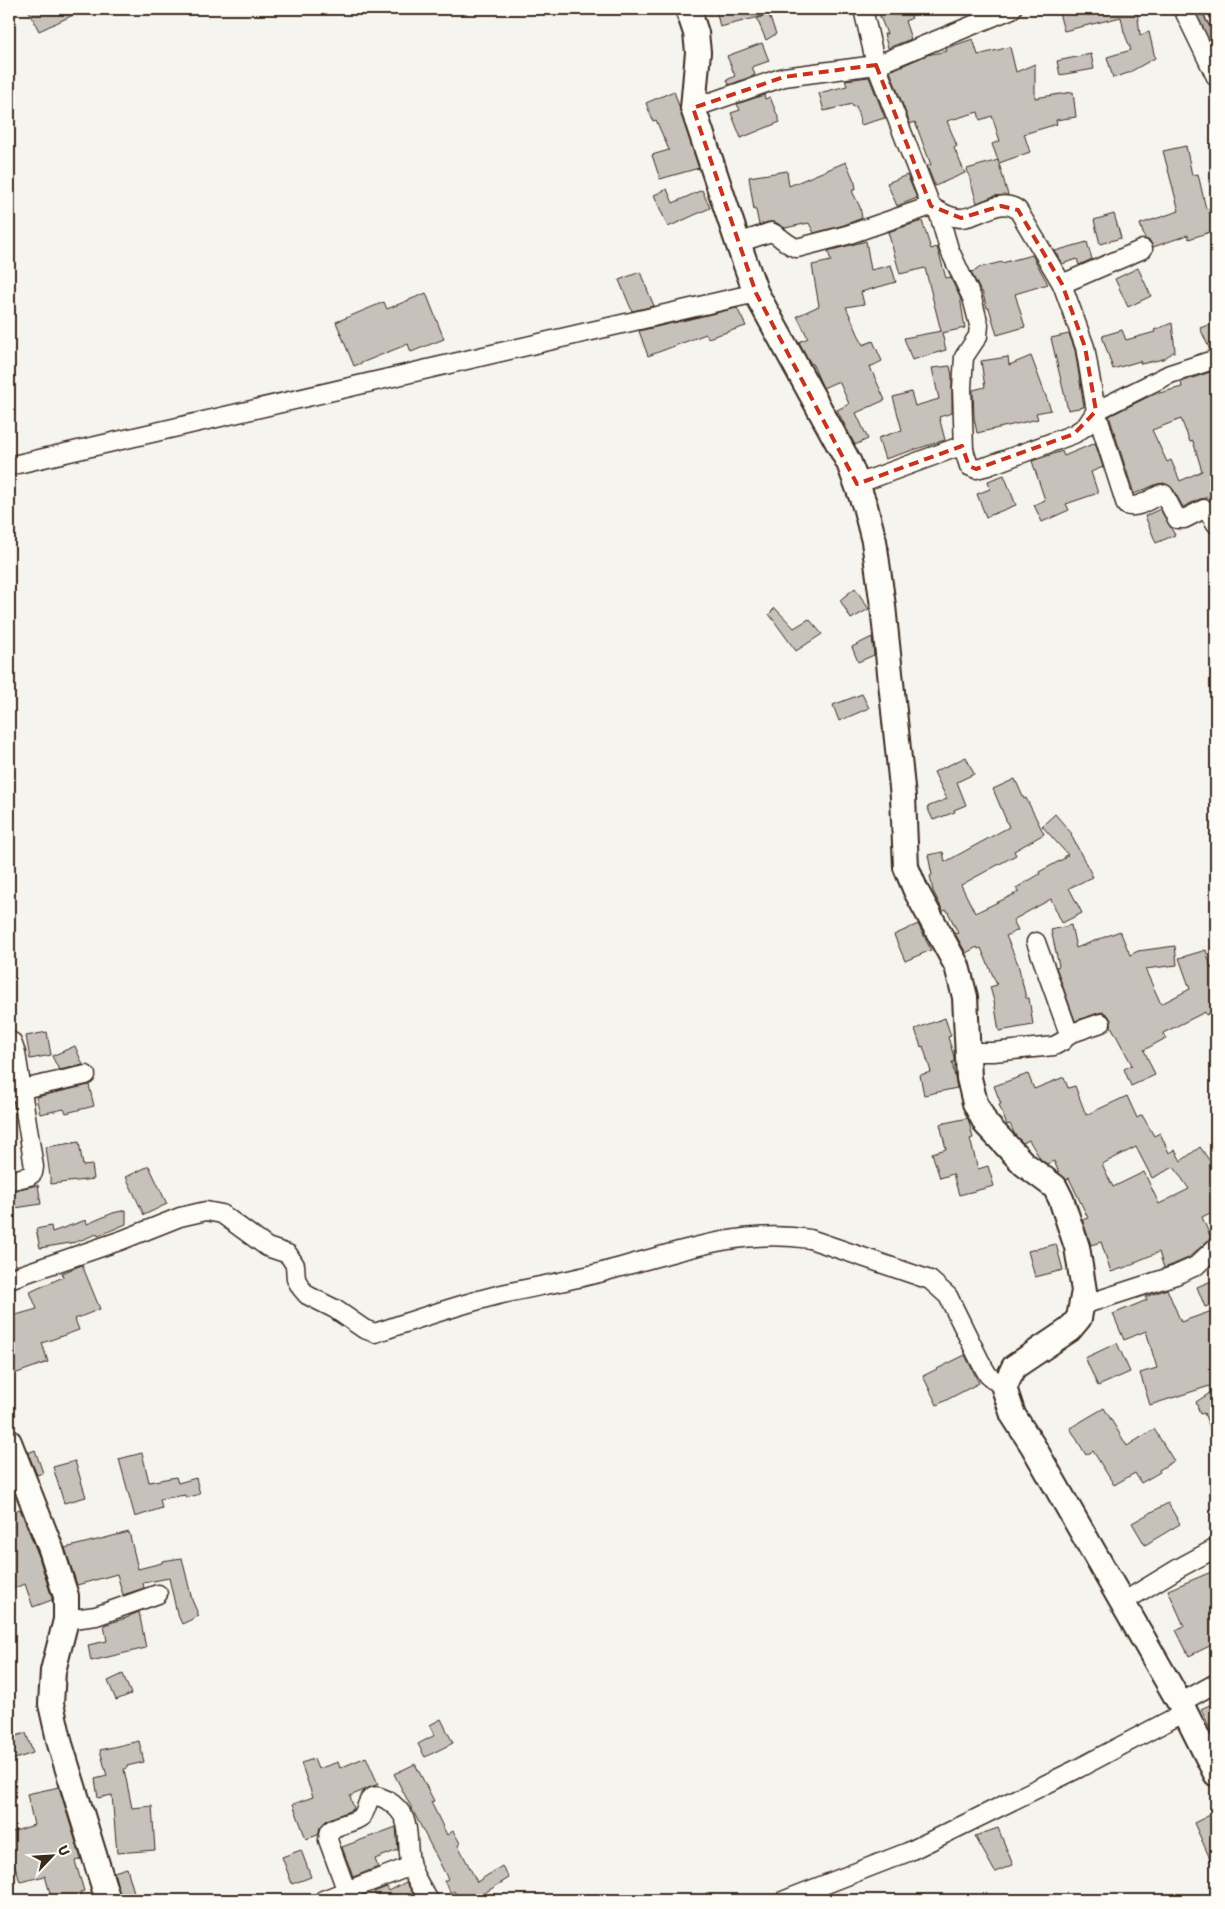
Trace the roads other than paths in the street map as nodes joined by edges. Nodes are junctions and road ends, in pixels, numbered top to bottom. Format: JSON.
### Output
{"nodes":[{"id":1,"x":863,"y":9,"type":"edge"},
{"id":2,"x":1012,"y":9,"type":"edge"},
{"id":3,"x":1183,"y":9,"type":"edge"},
{"id":4,"x":1212,"y":9,"type":"edge"},
{"id":5,"x":690,"y":10,"type":"edge"},
{"id":6,"x":1216,"y":18,"type":"edge"},
{"id":7,"x":876,"y":65,"type":"junction"},
{"id":8,"x":1216,"y":77,"type":"edge"},
{"id":9,"x":693,"y":108,"type":"junction"},
{"id":10,"x":935,"y":209,"type":"junction"},
{"id":11,"x":738,"y":243,"type":"junction"},
{"id":12,"x":1143,"y":248,"type":"dead end"},
{"id":13,"x":1062,"y":284,"type":"junction"},
{"id":14,"x":756,"y":293,"type":"junction"},
{"id":15,"x":1216,"y":359,"type":"edge"},
{"id":16,"x":1096,"y":411,"type":"junction"},
{"id":17,"x":964,"y":450,"type":"junction"},
{"id":18,"x":9,"y":466,"type":"edge"},
{"id":19,"x":858,"y":484,"type":"junction"},
{"id":20,"x":1216,"y":524,"type":"edge"},
{"id":21,"x":1036,"y":942,"type":"dead end"},
{"id":22,"x":1101,"y":1023,"type":"dead end"},
{"id":23,"x":1069,"y":1034,"type":"junction"},
{"id":24,"x":9,"y":1042,"type":"edge"},
{"id":25,"x":968,"y":1052,"type":"junction"},
{"id":26,"x":86,"y":1075,"type":"dead end"},
{"id":27,"x":16,"y":1091,"type":"edge"},
{"id":28,"x":9,"y":1181,"type":"edge"},
{"id":29,"x":1216,"y":1247,"type":"edge"},
{"id":30,"x":9,"y":1279,"type":"edge"},
{"id":31,"x":1083,"y":1305,"type":"junction"},
{"id":32,"x":1004,"y":1388,"type":"junction"},
{"id":33,"x":9,"y":1442,"type":"edge"},
{"id":34,"x":1216,"y":1548,"type":"edge"},
{"id":35,"x":158,"y":1594,"type":"dead end"},
{"id":36,"x":1123,"y":1602,"type":"junction"},
{"id":37,"x":66,"y":1620,"type":"junction"},
{"id":38,"x":1216,"y":1683,"type":"edge"},
{"id":39,"x":1183,"y":1708,"type":"junction"},
{"id":40,"x":1216,"y":1774,"type":"edge"},
{"id":41,"x":411,"y":1866,"type":"junction"},
{"id":42,"x":347,"y":1892,"type":"junction"},
{"id":43,"x":108,"y":1900,"type":"edge"},
{"id":44,"x":323,"y":1900,"type":"edge"},
{"id":45,"x":429,"y":1900,"type":"edge"},
{"id":46,"x":785,"y":1900,"type":"edge"}],
"edges":[{"from":1,"to":7,"type":"street"},
{"from":2,"to":7,"type":"street"},
{"from":3,"to":8,"type":"street"},
{"from":4,"to":6,"type":"street"},
{"from":5,"to":9,"type":"street"},
{"from":7,"to":9,"type":"street"},
{"from":7,"to":10,"type":"street"},
{"from":9,"to":11,"type":"street"},
{"from":10,"to":11,"type":"street"},
{"from":10,"to":13,"type":"street"},
{"from":10,"to":17,"type":"street"},
{"from":11,"to":14,"type":"street"},
{"from":12,"to":13,"type":"street"},
{"from":13,"to":16,"type":"street"},
{"from":14,"to":18,"type":"street"},
{"from":14,"to":19,"type":"street"},
{"from":15,"to":16,"type":"street"},
{"from":16,"to":17,"type":"street"},
{"from":16,"to":20,"type":"street"},
{"from":17,"to":19,"type":"street"},
{"from":19,"to":25,"type":"street"},
{"from":21,"to":23,"type":"street"},
{"from":22,"to":23,"type":"street"},
{"from":23,"to":25,"type":"street"},
{"from":24,"to":27,"type":"street"},
{"from":25,"to":31,"type":"street"},
{"from":26,"to":27,"type":"street"},
{"from":27,"to":28,"type":"street"},
{"from":29,"to":31,"type":"street"},
{"from":30,"to":32,"type":"street"},
{"from":31,"to":32,"type":"street"},
{"from":32,"to":36,"type":"street"},
{"from":33,"to":37,"type":"street"},
{"from":34,"to":36,"type":"street"},
{"from":35,"to":37,"type":"street"},
{"from":36,"to":39,"type":"street"},
{"from":37,"to":43,"type":"street"},
{"from":38,"to":39,"type":"street"},
{"from":39,"to":40,"type":"street"},
{"from":39,"to":46,"type":"street"},
{"from":41,"to":42,"type":"street"},
{"from":41,"to":42,"type":"street"},
{"from":41,"to":45,"type":"street"},
{"from":42,"to":44,"type":"street"}]}
